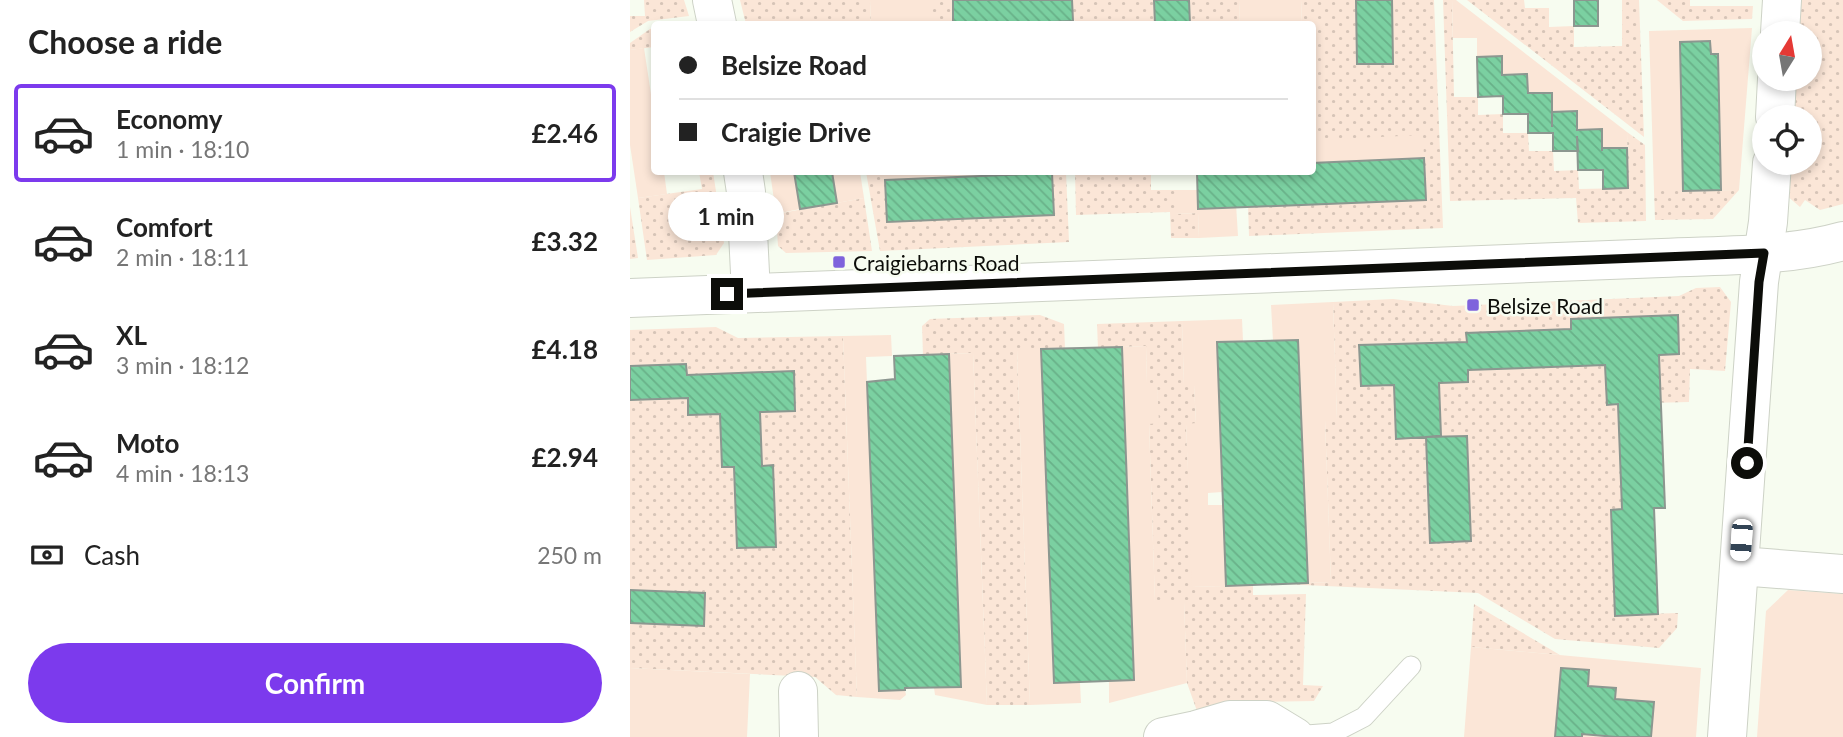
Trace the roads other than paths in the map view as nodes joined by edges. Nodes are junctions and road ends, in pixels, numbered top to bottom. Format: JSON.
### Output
{"nodes":[{"id":1,"x":712,"y":0,"type":"edge"},
{"id":2,"x":1782,"y":0,"type":"edge"},
{"id":3,"x":716,"y":21,"type":"edge"},
{"id":4,"x":1781,"y":21,"type":"edge"},
{"id":5,"x":743,"y":175,"type":"edge"},
{"id":6,"x":1771,"y":175,"type":"edge"},
{"id":7,"x":1843,"y":241,"type":"edge"},
{"id":8,"x":1764,"y":253,"type":"junction"},
{"id":9,"x":751,"y":293,"type":"junction"},
{"id":10,"x":630,"y":298,"type":"edge"},
{"id":11,"x":1740,"y":566,"type":"junction"},
{"id":12,"x":1843,"y":574,"type":"edge"},
{"id":13,"x":1411,"y":666,"type":"dead end"},
{"id":14,"x":798,"y":691,"type":"dead end"},
{"id":15,"x":1294,"y":736,"type":"edge"},
{"id":16,"x":799,"y":737,"type":"edge"},
{"id":17,"x":1163,"y":737,"type":"edge"},
{"id":18,"x":1727,"y":737,"type":"edge"}],
"edges":[{"from":1,"to":3,"type":"street"},
{"from":2,"to":4,"type":"street"},
{"from":5,"to":9,"type":"street"},
{"from":6,"to":8,"type":"street"},
{"from":7,"to":8,"type":"street"},
{"from":8,"to":9,"type":"street"},
{"from":8,"to":11,"type":"street"},
{"from":9,"to":10,"type":"street"},
{"from":11,"to":12,"type":"street"},
{"from":11,"to":18,"type":"street"},
{"from":13,"to":15,"type":"lane"},
{"from":14,"to":16,"type":"street"},
{"from":15,"to":17,"type":"street"}]}
